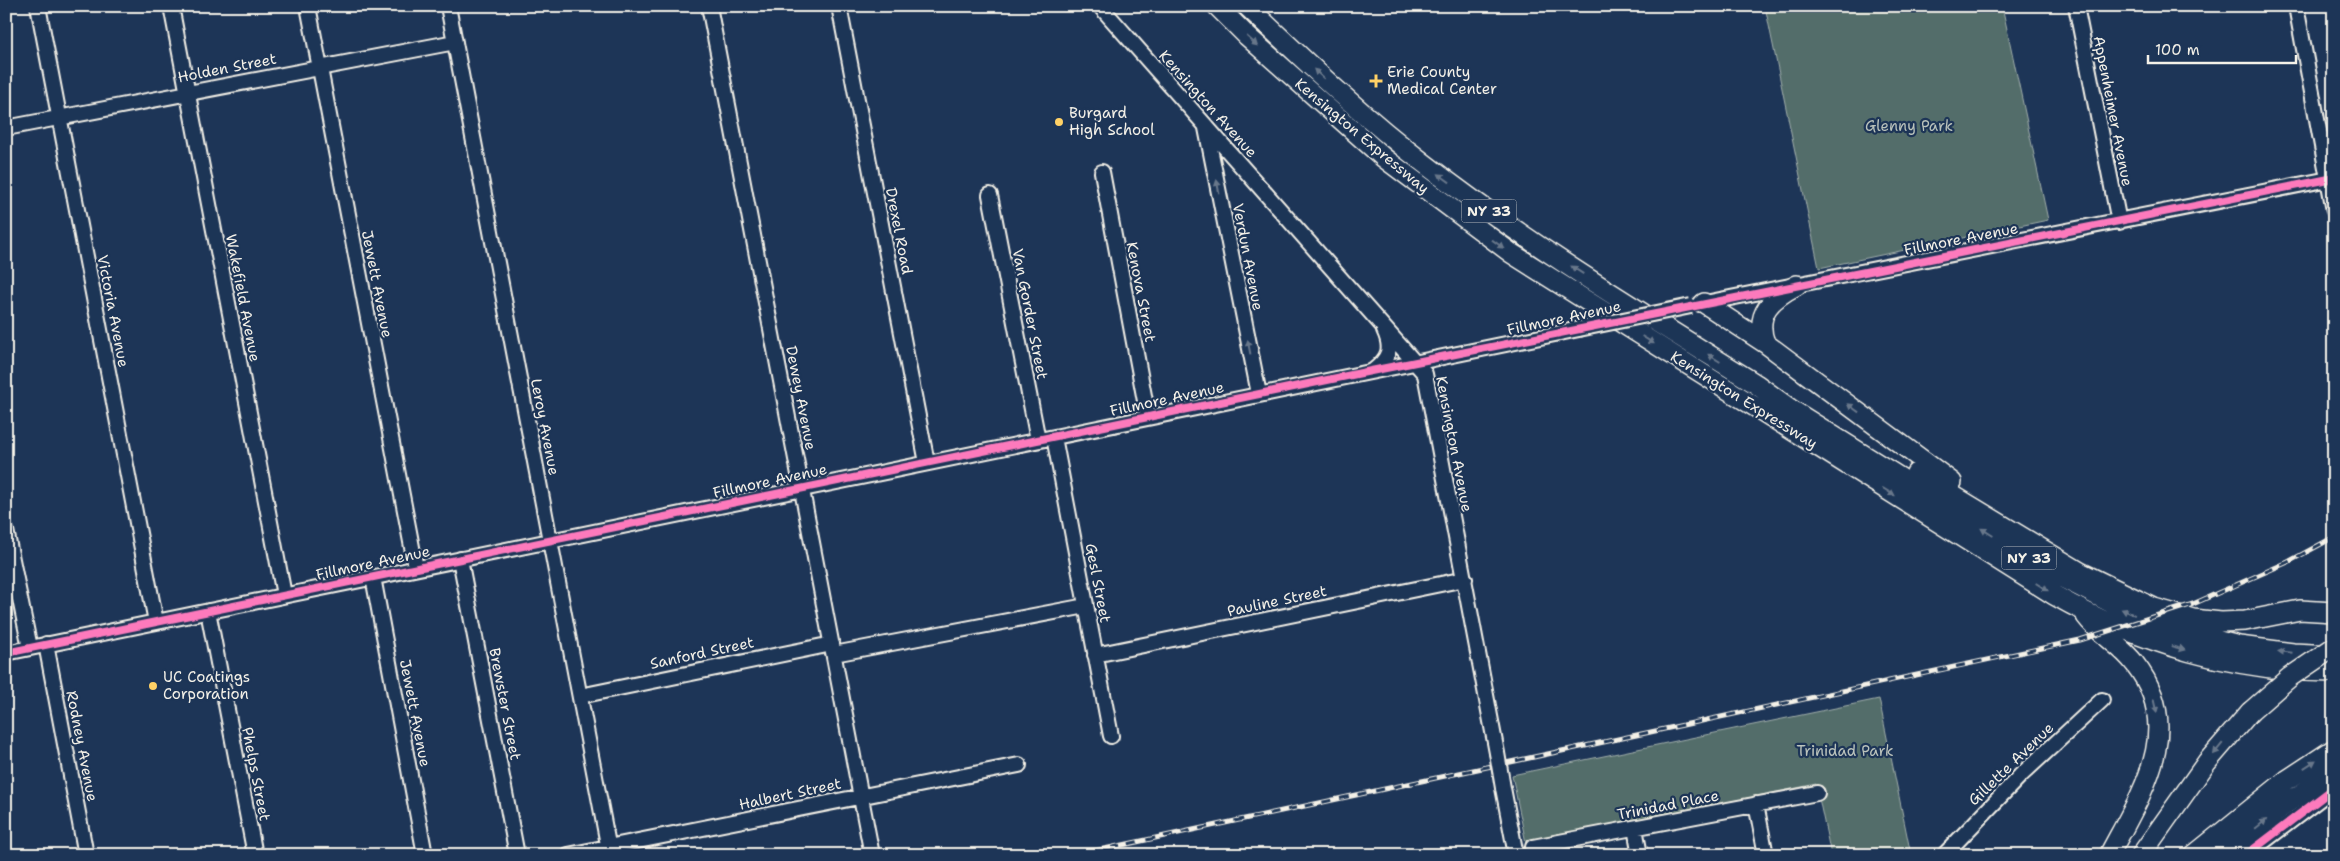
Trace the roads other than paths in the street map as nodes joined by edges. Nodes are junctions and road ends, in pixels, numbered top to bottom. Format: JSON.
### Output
{"nodes":[{"id":1,"x":38,"y":6,"type":"edge"},
{"id":2,"x":171,"y":6,"type":"edge"},
{"id":3,"x":308,"y":6,"type":"edge"},
{"id":4,"x":448,"y":6,"type":"edge"},
{"id":5,"x":709,"y":6,"type":"edge"},
{"id":6,"x":839,"y":6,"type":"edge"},
{"id":7,"x":1100,"y":6,"type":"edge"},
{"id":8,"x":1217,"y":6,"type":"edge"},
{"id":9,"x":1246,"y":6,"type":"edge"},
{"id":10,"x":2076,"y":6,"type":"edge"},
{"id":11,"x":2296,"y":6,"type":"edge"},
{"id":12,"x":455,"y":42,"type":"junction"},
{"id":13,"x":319,"y":67,"type":"junction"},
{"id":14,"x":188,"y":93,"type":"junction"},
{"id":15,"x":60,"y":118,"type":"junction"},
{"id":16,"x":1205,"y":125,"type":"junction"},
{"id":17,"x":6,"y":128,"type":"edge"},
{"id":18,"x":1102,"y":172,"type":"dead end"},
{"id":19,"x":2331,"y":179,"type":"edge"},
{"id":20,"x":990,"y":195,"type":"dead end"},
{"id":21,"x":2334,"y":211,"type":"edge"},
{"id":22,"x":2118,"y":222,"type":"junction"},
{"id":23,"x":1797,"y":284,"type":"junction"},
{"id":24,"x":1697,"y":305,"type":"junction"},
{"id":25,"x":1379,"y":322,"type":"junction"},
{"id":26,"x":1765,"y":343,"type":"junction"},
{"id":27,"x":1415,"y":362,"type":"junction"},
{"id":28,"x":1372,"y":371,"type":"junction"},
{"id":29,"x":1756,"y":384,"type":"junction"},
{"id":30,"x":1258,"y":394,"type":"junction"},
{"id":31,"x":1148,"y":417,"type":"junction"},
{"id":32,"x":1054,"y":436,"type":"junction"},
{"id":33,"x":1038,"y":440,"type":"junction"},
{"id":34,"x":927,"y":463,"type":"junction"},
{"id":35,"x":802,"y":489,"type":"junction"},
{"id":36,"x":6,"y":530,"type":"edge"},
{"id":37,"x":2020,"y":535,"type":"junction"},
{"id":38,"x":550,"y":540,"type":"junction"},
{"id":39,"x":460,"y":559,"type":"junction"},
{"id":40,"x":416,"y":568,"type":"junction"},
{"id":41,"x":373,"y":577,"type":"junction"},
{"id":42,"x":1465,"y":579,"type":"junction"},
{"id":43,"x":284,"y":595,"type":"junction"},
{"id":44,"x":2334,"y":600,"type":"edge"},
{"id":45,"x":1086,"y":606,"type":"junction"},
{"id":46,"x":2300,"y":610,"type":"junction"},
{"id":47,"x":208,"y":611,"type":"junction"},
{"id":48,"x":2083,"y":612,"type":"junction"},
{"id":49,"x":2334,"y":612,"type":"edge"},
{"id":50,"x":156,"y":622,"type":"junction"},
{"id":51,"x":46,"y":644,"type":"junction"},
{"id":52,"x":2334,"y":647,"type":"edge"},
{"id":53,"x":30,"y":648,"type":"junction"},
{"id":54,"x":833,"y":649,"type":"junction"},
{"id":55,"x":6,"y":652,"type":"edge"},
{"id":56,"x":1095,"y":655,"type":"junction"},
{"id":57,"x":2334,"y":655,"type":"edge"},
{"id":58,"x":2334,"y":672,"type":"edge"},
{"id":59,"x":580,"y":696,"type":"junction"},
{"id":60,"x":2102,"y":700,"type":"dead end"},
{"id":61,"x":1111,"y":736,"type":"dead end"},
{"id":62,"x":2334,"y":749,"type":"edge"},
{"id":63,"x":1019,"y":765,"type":"dead end"},
{"id":64,"x":2334,"y":771,"type":"edge"},
{"id":65,"x":2334,"y":788,"type":"edge"},
{"id":66,"x":1817,"y":793,"type":"dead end"},
{"id":67,"x":861,"y":796,"type":"junction"},
{"id":68,"x":1756,"y":804,"type":"junction"},
{"id":69,"x":1635,"y":828,"type":"junction"},
{"id":70,"x":610,"y":851,"type":"edge"},
{"id":71,"x":86,"y":855,"type":"edge"},
{"id":72,"x":255,"y":855,"type":"edge"},
{"id":73,"x":425,"y":855,"type":"edge"},
{"id":74,"x":517,"y":855,"type":"edge"},
{"id":75,"x":568,"y":855,"type":"edge"},
{"id":76,"x":872,"y":855,"type":"edge"},
{"id":77,"x":1516,"y":855,"type":"edge"},
{"id":78,"x":1535,"y":855,"type":"edge"},
{"id":79,"x":1640,"y":855,"type":"edge"},
{"id":80,"x":1766,"y":855,"type":"edge"},
{"id":81,"x":1944,"y":855,"type":"edge"},
{"id":82,"x":2109,"y":855,"type":"edge"},
{"id":83,"x":2141,"y":855,"type":"edge"},
{"id":84,"x":2194,"y":855,"type":"edge"},
{"id":85,"x":2224,"y":855,"type":"edge"},
{"id":86,"x":2246,"y":855,"type":"edge"}],
"edges":[{"from":1,"to":15,"type":"street","name":"Victoria Avenue"},
{"from":2,"to":14,"type":"street","name":"Wakefield Avenue"},
{"from":3,"to":13,"type":"street","name":"Jewett Avenue"},
{"from":4,"to":12,"type":"street","name":"Leroy Avenue"},
{"from":5,"to":35,"type":"street","name":"Dewey Avenue"},
{"from":6,"to":34,"type":"street","name":"Drexel Road"},
{"from":7,"to":16,"type":"street","name":"Kensington Avenue"},
{"from":8,"to":48,"type":"highway","name":"Kensington Expressway","number":"NY 33","one_way":true},
{"from":29,"to":9,"type":"highway","name":"Kensington Expressway","number":"NY 33","one_way":true},
{"from":10,"to":22,"type":"street","name":"Appenheimer Avenue"},
{"from":11,"to":19,"type":"street"},
{"from":12,"to":13,"type":"street","name":"Holden Street"},
{"from":12,"to":38,"type":"street","name":"Leroy Avenue"},
{"from":13,"to":14,"type":"street","name":"Holden Street"},
{"from":13,"to":40,"type":"street","name":"Jewett Avenue"},
{"from":14,"to":15,"type":"street","name":"Holden Street"},
{"from":14,"to":43,"type":"street","name":"Wakefield Avenue"},
{"from":15,"to":17,"type":"street","name":"Holden Street"},
{"from":15,"to":50,"type":"street","name":"Victoria Avenue"},
{"from":16,"to":25,"type":"street","name":"Kensington Avenue"},
{"from":30,"to":16,"type":"street","name":"Verdun Avenue","one_way":true},
{"from":18,"to":31,"type":"street","name":"Kenova Street"},
{"from":19,"to":21,"type":"street"},
{"from":19,"to":22,"type":"street","name":"Fillmore Avenue"},
{"from":20,"to":33,"type":"street","name":"Van Gorder Street"},
{"from":22,"to":23,"type":"street","name":"Fillmore Avenue"},
{"from":23,"to":24,"type":"street","name":"Fillmore Avenue"},
{"from":23,"to":26,"type":"highway"},
{"from":24,"to":26,"type":"highway"},
{"from":24,"to":27,"type":"street","name":"Fillmore Avenue","bridge":true},
{"from":25,"to":27,"type":"street","name":"Kensington Avenue"},
{"from":25,"to":28,"type":"street"},
{"from":37,"to":26,"type":"highway","one_way":true},
{"from":27,"to":28,"type":"street","name":"Fillmore Avenue"},
{"from":27,"to":42,"type":"street","name":"Kensington Avenue"},
{"from":28,"to":30,"type":"street","name":"Fillmore Avenue"},
{"from":29,"to":37,"type":"highway"},
{"from":57,"to":29,"type":"highway","name":"Kensington Expressway","number":"NY 33","one_way":true},
{"from":30,"to":31,"type":"street","name":"Fillmore Avenue"},
{"from":31,"to":32,"type":"street","name":"Fillmore Avenue"},
{"from":32,"to":33,"type":"street","name":"Fillmore Avenue"},
{"from":32,"to":45,"type":"street","name":"Gesl Street"},
{"from":33,"to":34,"type":"street","name":"Fillmore Avenue"},
{"from":34,"to":35,"type":"street","name":"Fillmore Avenue"},
{"from":35,"to":38,"type":"street","name":"Fillmore Avenue"},
{"from":35,"to":54,"type":"street","name":"Dewey Avenue"},
{"from":36,"to":53,"type":"street"},
{"from":37,"to":46,"type":"highway"},
{"from":38,"to":39,"type":"street","name":"Fillmore Avenue"},
{"from":38,"to":59,"type":"street","name":"Leroy Avenue"},
{"from":39,"to":40,"type":"street","name":"Fillmore Avenue"},
{"from":39,"to":74,"type":"street","name":"Brewster Street"},
{"from":40,"to":41,"type":"street","name":"Fillmore Avenue"},
{"from":41,"to":43,"type":"street","name":"Fillmore Avenue"},
{"from":41,"to":73,"type":"street","name":"Jewett Avenue"},
{"from":42,"to":56,"type":"street","name":"Pauline Street"},
{"from":42,"to":77,"type":"street","name":"Kensington Avenue","bridge":true},
{"from":43,"to":47,"type":"street","name":"Fillmore Avenue"},
{"from":44,"to":46,"type":"highway"},
{"from":45,"to":54,"type":"street","name":"Sanford Street"},
{"from":45,"to":56,"type":"street","name":"Gesl Street"},
{"from":46,"to":49,"type":"highway"},
{"from":47,"to":50,"type":"street","name":"Fillmore Avenue"},
{"from":47,"to":72,"type":"street","name":"Phelps Street"},
{"from":48,"to":58,"type":"highway","name":"Kensington Expressway","number":"NY 33","one_way":true},
{"from":48,"to":82,"type":"highway","one_way":true},
{"from":50,"to":51,"type":"street","name":"Fillmore Avenue"},
{"from":51,"to":53,"type":"street","name":"Fillmore Avenue"},
{"from":51,"to":71,"type":"street","name":"Rodney Avenue"},
{"from":52,"to":83,"type":"highway","one_way":true,"bridge":true},
{"from":53,"to":55,"type":"street","name":"Fillmore Avenue"},
{"from":54,"to":59,"type":"street","name":"Sanford Street"},
{"from":54,"to":67,"type":"street","name":"Dewey Avenue"},
{"from":56,"to":61,"type":"street","name":"Gesl Street"},
{"from":59,"to":70,"type":"street","name":"Leroy Avenue"},
{"from":60,"to":81,"type":"street","name":"Gillette Avenue"},
{"from":84,"to":62,"type":"highway","one_way":true},
{"from":63,"to":67,"type":"street","name":"Halbert Street"},
{"from":85,"to":64,"type":"highway","one_way":true},
{"from":65,"to":86,"type":"street"},
{"from":66,"to":68,"type":"street","name":"Trinidad Place"},
{"from":67,"to":70,"type":"street","name":"Halbert Street"},
{"from":67,"to":76,"type":"street","name":"Dewey Avenue"},
{"from":68,"to":69,"type":"street","name":"Trinidad Place"},
{"from":68,"to":80,"type":"street"},
{"from":69,"to":78,"type":"street","name":"Trinidad Place"},
{"from":69,"to":79,"type":"street"},
{"from":70,"to":75,"type":"street","name":"Halbert Street"}]}
